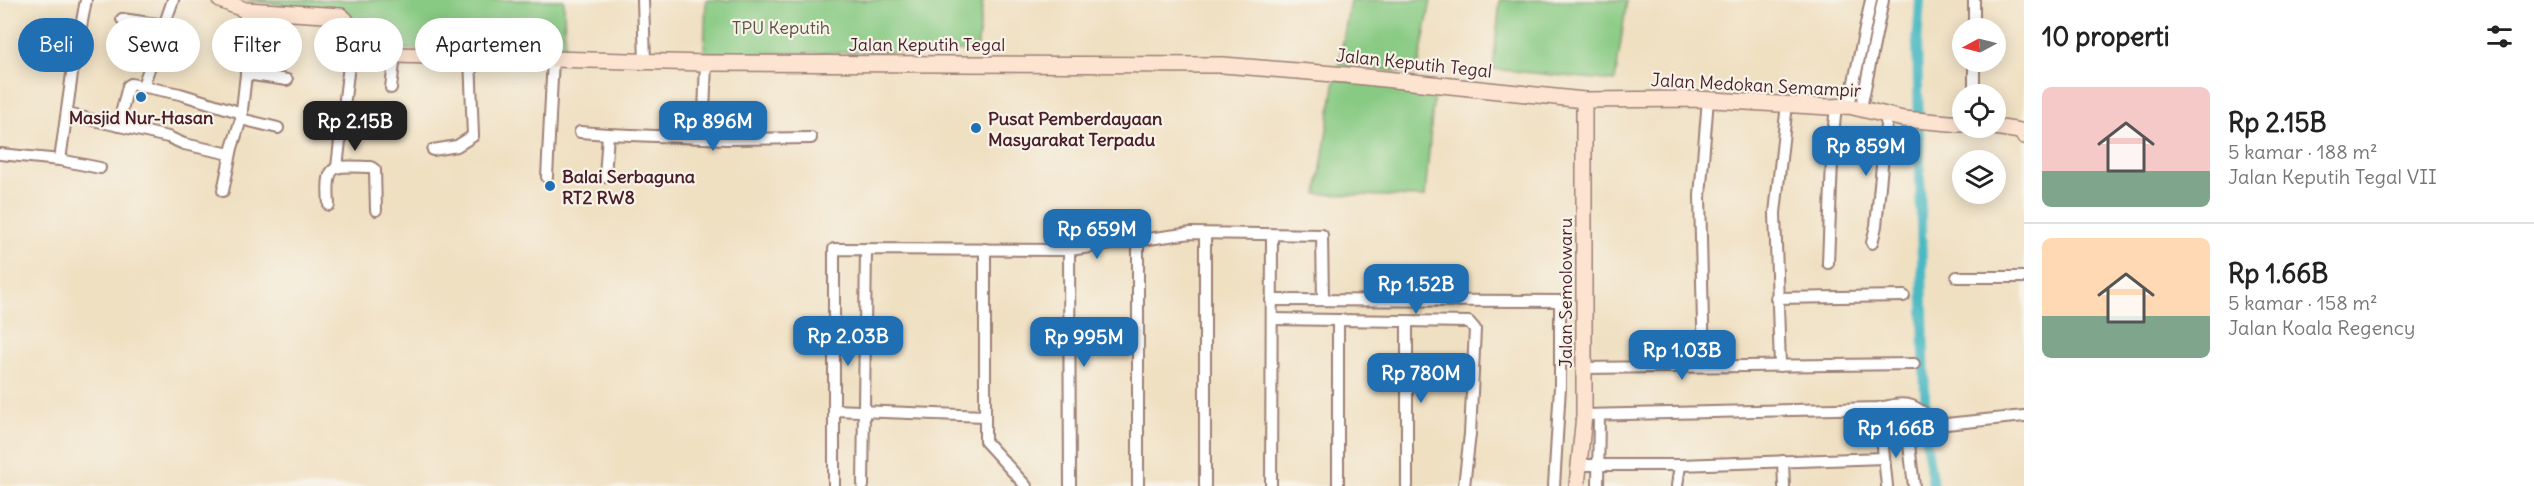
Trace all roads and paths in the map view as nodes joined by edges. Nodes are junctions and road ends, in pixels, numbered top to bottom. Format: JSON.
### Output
{"nodes":[{"id":1,"x":86,"y":0,"type":"edge"},
{"id":2,"x":173,"y":0,"type":"edge"},
{"id":3,"x":220,"y":0,"type":"edge"},
{"id":4,"x":643,"y":0,"type":"edge"},
{"id":5,"x":1871,"y":0,"type":"edge"},
{"id":6,"x":1883,"y":0,"type":"edge"},
{"id":7,"x":1974,"y":0,"type":"edge"},
{"id":8,"x":245,"y":10,"type":"junction"},
{"id":9,"x":167,"y":18,"type":"edge"},
{"id":10,"x":344,"y":18,"type":"edge"},
{"id":11,"x":1974,"y":18,"type":"edge"},
{"id":12,"x":563,"y":58,"type":"edge"},
{"id":13,"x":645,"y":62,"type":"junction"},
{"id":14,"x":706,"y":63,"type":"junction"},
{"id":15,"x":148,"y":72,"type":"edge"},
{"id":16,"x":348,"y":72,"type":"edge"},
{"id":17,"x":392,"y":72,"type":"edge"},
{"id":18,"x":471,"y":72,"type":"edge"},
{"id":19,"x":553,"y":72,"type":"edge"},
{"id":20,"x":246,"y":74,"type":"junction"},
{"id":21,"x":287,"y":80,"type":"dead end"},
{"id":22,"x":143,"y":86,"type":"junction"},
{"id":23,"x":391,"y":88,"type":"dead end"},
{"id":24,"x":1708,"y":99,"type":"junction"},
{"id":25,"x":1584,"y":100,"type":"junction"},
{"id":26,"x":1787,"y":104,"type":"junction"},
{"id":27,"x":1849,"y":107,"type":"junction"},
{"id":28,"x":242,"y":111,"type":"junction"},
{"id":29,"x":67,"y":114,"type":"junction"},
{"id":30,"x":1887,"y":115,"type":"junction"},
{"id":31,"x":1952,"y":123,"type":"edge"},
{"id":32,"x":118,"y":126,"type":"junction"},
{"id":33,"x":278,"y":128,"type":"dead end"},
{"id":34,"x":2006,"y":129,"type":"edge"},
{"id":35,"x":580,"y":132,"type":"dead end"},
{"id":36,"x":608,"y":134,"type":"junction"},
{"id":37,"x":2024,"y":135,"type":"edge"},
{"id":38,"x":704,"y":138,"type":"junction"},
{"id":39,"x":810,"y":138,"type":"dead end"},
{"id":40,"x":433,"y":150,"type":"dead end"},
{"id":41,"x":0,"y":154,"type":"edge"},
{"id":42,"x":230,"y":154,"type":"junction"},
{"id":43,"x":60,"y":160,"type":"junction"},
{"id":44,"x":338,"y":167,"type":"junction"},
{"id":45,"x":100,"y":168,"type":"dead end"},
{"id":46,"x":547,"y":177,"type":"dead end"},
{"id":47,"x":605,"y":177,"type":"dead end"},
{"id":48,"x":224,"y":191,"type":"dead end"},
{"id":49,"x":329,"y":205,"type":"dead end"},
{"id":50,"x":376,"y":210,"type":"dead end"},
{"id":51,"x":1205,"y":234,"type":"junction"},
{"id":52,"x":1272,"y":235,"type":"junction"},
{"id":53,"x":1138,"y":241,"type":"junction"},
{"id":54,"x":1872,"y":243,"type":"dead end"},
{"id":55,"x":866,"y":249,"type":"junction"},
{"id":56,"x":985,"y":249,"type":"junction"},
{"id":57,"x":1069,"y":250,"type":"junction"},
{"id":58,"x":1828,"y":263,"type":"dead end"},
{"id":59,"x":1957,"y":277,"type":"dead end"},
{"id":60,"x":2024,"y":278,"type":"edge"},
{"id":61,"x":1904,"y":296,"type":"dead end"},
{"id":62,"x":1776,"y":298,"type":"junction"},
{"id":63,"x":1271,"y":300,"type":"junction"},
{"id":64,"x":1323,"y":300,"type":"junction"},
{"id":65,"x":1272,"y":320,"type":"junction"},
{"id":66,"x":1338,"y":321,"type":"junction"},
{"id":67,"x":1407,"y":322,"type":"junction"},
{"id":68,"x":1914,"y":364,"type":"dead end"},
{"id":69,"x":1704,"y":366,"type":"junction"},
{"id":70,"x":1780,"y":366,"type":"junction"},
{"id":71,"x":1584,"y":368,"type":"junction"},
{"id":72,"x":1879,"y":408,"type":"junction"},
{"id":73,"x":834,"y":410,"type":"junction"},
{"id":74,"x":864,"y":410,"type":"junction"},
{"id":75,"x":1584,"y":415,"type":"junction"},
{"id":76,"x":1599,"y":415,"type":"junction"},
{"id":77,"x":984,"y":416,"type":"junction"},
{"id":78,"x":2024,"y":416,"type":"edge"},
{"id":79,"x":1907,"y":428,"type":"dead end"},
{"id":80,"x":1884,"y":458,"type":"junction"},
{"id":81,"x":1783,"y":461,"type":"junction"},
{"id":82,"x":1580,"y":465,"type":"junction"},
{"id":83,"x":1599,"y":465,"type":"junction"},
{"id":84,"x":1680,"y":465,"type":"junction"},
{"id":85,"x":834,"y":486,"type":"edge"},
{"id":86,"x":863,"y":486,"type":"edge"},
{"id":87,"x":1026,"y":486,"type":"edge"},
{"id":88,"x":1070,"y":486,"type":"edge"},
{"id":89,"x":1138,"y":486,"type":"edge"},
{"id":90,"x":1205,"y":486,"type":"edge"},
{"id":91,"x":1271,"y":486,"type":"edge"},
{"id":92,"x":1338,"y":486,"type":"edge"},
{"id":93,"x":1407,"y":486,"type":"edge"},
{"id":94,"x":1464,"y":486,"type":"edge"},
{"id":95,"x":1554,"y":486,"type":"edge"},
{"id":96,"x":1577,"y":486,"type":"edge"},
{"id":97,"x":1598,"y":486,"type":"edge"},
{"id":98,"x":1677,"y":486,"type":"edge"},
{"id":99,"x":1784,"y":486,"type":"edge"},
{"id":100,"x":1887,"y":486,"type":"edge"},
{"id":101,"x":1914,"y":486,"type":"edge"}],
"edges":[{"from":1,"to":29,"type":"street"},
{"from":2,"to":9,"type":"street"},
{"from":3,"to":8,"type":"main road"},
{"from":4,"to":13,"type":"street"},
{"from":5,"to":27,"type":"street"},
{"from":6,"to":27,"type":"street"},
{"from":7,"to":11,"type":"street"},
{"from":8,"to":10,"type":"main road"},
{"from":8,"to":20,"type":"street"},
{"from":12,"to":13,"type":"main road","name":"Jalan Keputih Tegal"},
{"from":13,"to":14,"type":"main road","name":"Jalan Keputih Tegal"},
{"from":14,"to":25,"type":"main road","name":"Jalan Keputih Tegal"},
{"from":14,"to":38,"type":"street"},
{"from":15,"to":22,"type":"street"},
{"from":16,"to":44,"type":"street"},
{"from":17,"to":23,"type":"street"},
{"from":18,"to":40,"type":"street"},
{"from":19,"to":46,"type":"street"},
{"from":20,"to":21,"type":"street"},
{"from":20,"to":28,"type":"street"},
{"from":22,"to":28,"type":"street"},
{"from":22,"to":32,"type":"street"},
{"from":24,"to":25,"type":"main road","name":"Jalan Medokan Semampir"},
{"from":24,"to":26,"type":"main road","name":"Jalan Medokan Semampir"},
{"from":24,"to":69,"type":"street"},
{"from":25,"to":71,"type":"main road","name":"Jalan Semolowaru"},
{"from":26,"to":27,"type":"main road","name":"Jalan Medokan Semampir"},
{"from":26,"to":62,"type":"street"},
{"from":27,"to":30,"type":"main road","name":"Jalan Medokan Semampir"},
{"from":27,"to":58,"type":"street"},
{"from":28,"to":33,"type":"street"},
{"from":28,"to":42,"type":"street"},
{"from":29,"to":32,"type":"street"},
{"from":29,"to":43,"type":"street"},
{"from":30,"to":31,"type":"main road","name":"Jalan Medokan Semampir"},
{"from":30,"to":54,"type":"street"},
{"from":32,"to":42,"type":"street"},
{"from":34,"to":37,"type":"main road"},
{"from":35,"to":36,"type":"street"},
{"from":36,"to":38,"type":"street"},
{"from":36,"to":47,"type":"street"},
{"from":38,"to":39,"type":"street"},
{"from":41,"to":43,"type":"street"},
{"from":42,"to":48,"type":"street"},
{"from":43,"to":45,"type":"street"},
{"from":44,"to":49,"type":"street"},
{"from":44,"to":50,"type":"street"},
{"from":51,"to":52,"type":"street"},
{"from":51,"to":53,"type":"street"},
{"from":51,"to":90,"type":"street"},
{"from":52,"to":63,"type":"street"},
{"from":52,"to":64,"type":"street"},
{"from":53,"to":57,"type":"street"},
{"from":53,"to":89,"type":"street"},
{"from":55,"to":56,"type":"street"},
{"from":55,"to":73,"type":"street"},
{"from":55,"to":74,"type":"street"},
{"from":56,"to":57,"type":"street"},
{"from":56,"to":77,"type":"street"},
{"from":57,"to":88,"type":"street"},
{"from":59,"to":60,"type":"street"},
{"from":61,"to":62,"type":"street"},
{"from":62,"to":70,"type":"street"},
{"from":63,"to":64,"type":"street"},
{"from":63,"to":65,"type":"street"},
{"from":64,"to":95,"type":"street"},
{"from":65,"to":66,"type":"street"},
{"from":65,"to":91,"type":"street"},
{"from":66,"to":67,"type":"street"},
{"from":66,"to":92,"type":"street"},
{"from":67,"to":93,"type":"street"},
{"from":67,"to":94,"type":"street"},
{"from":68,"to":70,"type":"street"},
{"from":69,"to":70,"type":"street"},
{"from":69,"to":71,"type":"street"},
{"from":71,"to":75,"type":"main road","name":"Jalan Semolowaru"},
{"from":72,"to":76,"type":"street"},
{"from":72,"to":78,"type":"street"},
{"from":72,"to":80,"type":"street"},
{"from":73,"to":74,"type":"street"},
{"from":73,"to":85,"type":"street"},
{"from":74,"to":77,"type":"street"},
{"from":74,"to":86,"type":"street"},
{"from":75,"to":76,"type":"street"},
{"from":75,"to":82,"type":"main road","name":"Jalan Semolowaru"},
{"from":76,"to":83,"type":"street"},
{"from":77,"to":87,"type":"street"},
{"from":79,"to":101,"type":"street"},
{"from":80,"to":81,"type":"street"},
{"from":80,"to":100,"type":"street"},
{"from":81,"to":84,"type":"street"},
{"from":81,"to":99,"type":"street"},
{"from":82,"to":83,"type":"street"},
{"from":82,"to":96,"type":"main road","name":"Jalan Semolowaru"},
{"from":83,"to":84,"type":"street"},
{"from":83,"to":97,"type":"street"},
{"from":84,"to":98,"type":"street"}]}
